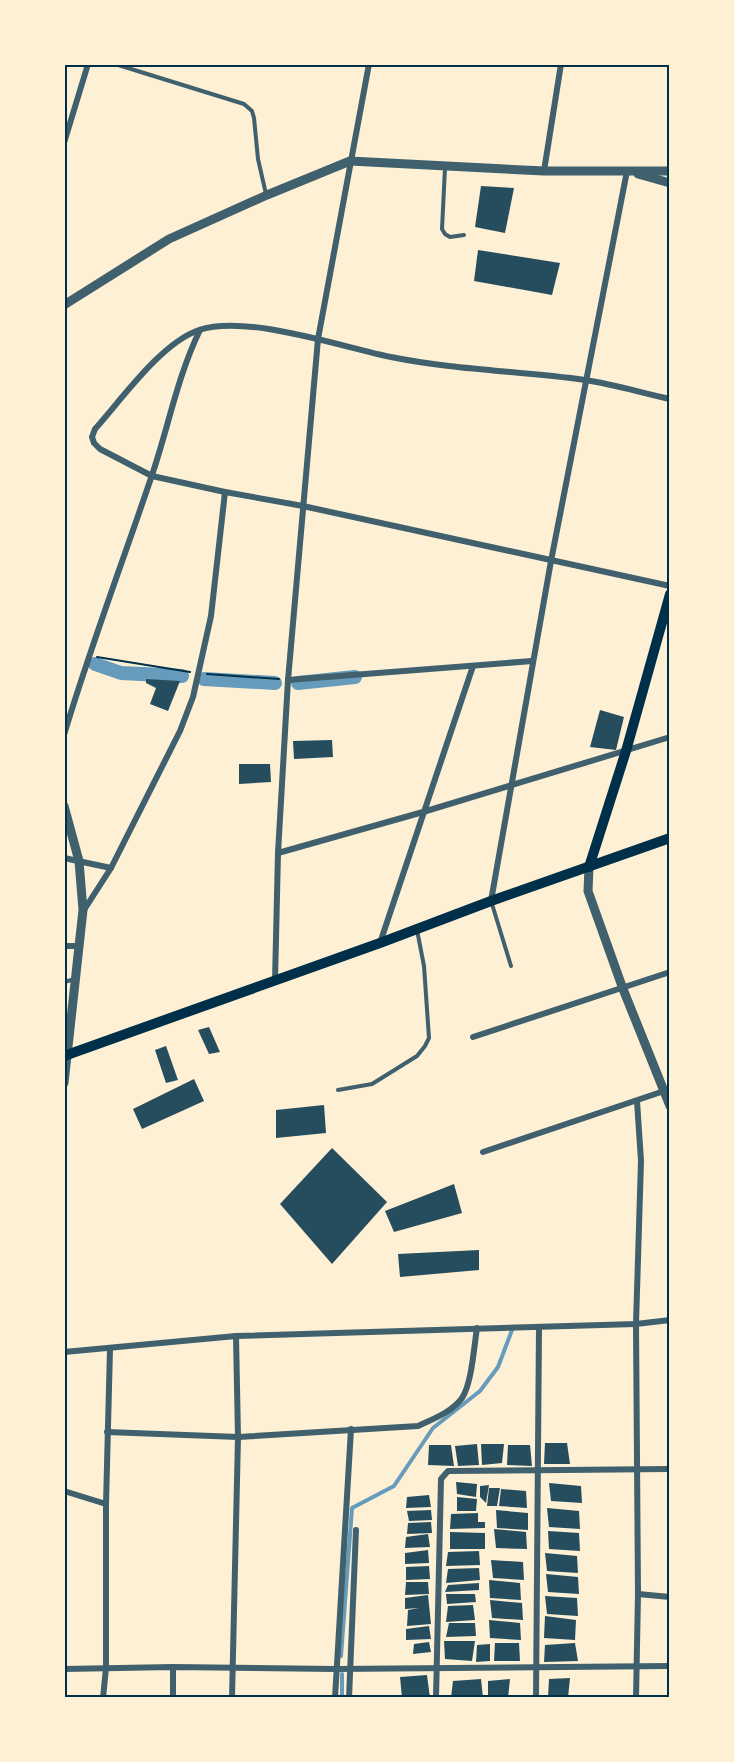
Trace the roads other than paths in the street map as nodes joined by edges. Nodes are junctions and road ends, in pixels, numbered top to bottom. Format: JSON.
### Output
{"nodes":[{"id":1,"x":88,"y":64,"type":"edge"},
{"id":2,"x":115,"y":64,"type":"edge"},
{"id":3,"x":369,"y":64,"type":"edge"},
{"id":4,"x":561,"y":64,"type":"edge"},
{"id":5,"x":64,"y":143,"type":"edge"},
{"id":6,"x":350,"y":161,"type":"junction"},
{"id":7,"x":445,"y":167,"type":"junction"},
{"id":8,"x":544,"y":171,"type":"junction"},
{"id":9,"x":627,"y":171,"type":"junction"},
{"id":10,"x":669,"y":171,"type":"edge"},
{"id":11,"x":669,"y":183,"type":"edge"},
{"id":12,"x":267,"y":195,"type":"junction"},
{"id":13,"x":464,"y":235,"type":"dead end"},
{"id":14,"x":64,"y":305,"type":"edge"},
{"id":15,"x":200,"y":330,"type":"junction"},
{"id":16,"x":318,"y":339,"type":"junction"},
{"id":17,"x":587,"y":380,"type":"junction"},
{"id":18,"x":669,"y":399,"type":"edge"},
{"id":19,"x":152,"y":476,"type":"junction"},
{"id":20,"x":225,"y":492,"type":"junction"},
{"id":21,"x":303,"y":506,"type":"junction"},
{"id":22,"x":551,"y":561,"type":"junction"},
{"id":23,"x":669,"y":586,"type":"edge"},
{"id":24,"x":669,"y":594,"type":"edge"},
{"id":25,"x":532,"y":662,"type":"junction"},
{"id":26,"x":474,"y":666,"type":"junction"},
{"id":27,"x":288,"y":680,"type":"junction"},
{"id":28,"x":64,"y":735,"type":"edge"},
{"id":29,"x":669,"y":737,"type":"edge"},
{"id":30,"x":626,"y":751,"type":"junction"},
{"id":31,"x":512,"y":785,"type":"junction"},
{"id":32,"x":64,"y":806,"type":"edge"},
{"id":33,"x":423,"y":812,"type":"junction"},
{"id":34,"x":669,"y":838,"type":"edge"},
{"id":35,"x":278,"y":853,"type":"junction"},
{"id":36,"x":64,"y":858,"type":"edge"},
{"id":37,"x":79,"y":861,"type":"junction"},
{"id":38,"x":589,"y":867,"type":"junction"},
{"id":39,"x":111,"y":868,"type":"junction"},
{"id":40,"x":491,"y":901,"type":"junction"},
{"id":41,"x":83,"y":910,"type":"junction"},
{"id":42,"x":417,"y":929,"type":"junction"},
{"id":43,"x":380,"y":944,"type":"junction"},
{"id":44,"x":64,"y":946,"type":"edge"},
{"id":45,"x":79,"y":946,"type":"junction"},
{"id":46,"x":512,"y":966,"type":"dead end"},
{"id":47,"x":669,"y":972,"type":"edge"},
{"id":48,"x":76,"y":979,"type":"junction"},
{"id":49,"x":274,"y":981,"type":"junction"},
{"id":50,"x":64,"y":982,"type":"edge"},
{"id":51,"x":623,"y":989,"type":"junction"},
{"id":52,"x":68,"y":1028,"type":"edge"},
{"id":53,"x":472,"y":1037,"type":"dead end"},
{"id":54,"x":67,"y":1056,"type":"edge"},
{"id":55,"x":64,"y":1083,"type":"edge"},
{"id":56,"x":338,"y":1090,"type":"dead end"},
{"id":57,"x":666,"y":1090,"type":"edge"},
{"id":58,"x":637,"y":1101,"type":"junction"},
{"id":59,"x":669,"y":1106,"type":"edge"},
{"id":60,"x":483,"y":1152,"type":"dead end"},
{"id":61,"x":669,"y":1320,"type":"edge"},
{"id":62,"x":636,"y":1324,"type":"junction"},
{"id":63,"x":539,"y":1327,"type":"junction"},
{"id":64,"x":477,"y":1328,"type":"junction"},
{"id":65,"x":236,"y":1336,"type":"junction"},
{"id":66,"x":110,"y":1349,"type":"junction"},
{"id":67,"x":64,"y":1352,"type":"edge"},
{"id":68,"x":351,"y":1430,"type":"junction"},
{"id":69,"x":107,"y":1432,"type":"junction"},
{"id":70,"x":238,"y":1437,"type":"junction"},
{"id":71,"x":636,"y":1468,"type":"junction"},
{"id":72,"x":669,"y":1469,"type":"edge"},
{"id":73,"x":537,"y":1470,"type":"junction"},
{"id":74,"x":64,"y":1491,"type":"edge"},
{"id":75,"x":106,"y":1504,"type":"junction"},
{"id":76,"x":356,"y":1530,"type":"dead end"},
{"id":77,"x":638,"y":1594,"type":"junction"},
{"id":78,"x":669,"y":1597,"type":"edge"},
{"id":79,"x":637,"y":1666,"type":"junction"},
{"id":80,"x":669,"y":1666,"type":"edge"},
{"id":81,"x":173,"y":1667,"type":"junction"},
{"id":82,"x":536,"y":1667,"type":"junction"},
{"id":83,"x":106,"y":1668,"type":"junction"},
{"id":84,"x":231,"y":1668,"type":"junction"},
{"id":85,"x":436,"y":1668,"type":"junction"},
{"id":86,"x":64,"y":1669,"type":"edge"},
{"id":87,"x":335,"y":1669,"type":"junction"},
{"id":88,"x":349,"y":1669,"type":"junction"},
{"id":89,"x":103,"y":1698,"type":"edge"},
{"id":90,"x":173,"y":1698,"type":"edge"},
{"id":91,"x":232,"y":1698,"type":"edge"},
{"id":92,"x":335,"y":1698,"type":"edge"},
{"id":93,"x":349,"y":1698,"type":"edge"},
{"id":94,"x":436,"y":1698,"type":"edge"},
{"id":95,"x":536,"y":1698,"type":"edge"},
{"id":96,"x":636,"y":1698,"type":"edge"}],
"edges":[{"from":1,"to":5,"type":"street"},
{"from":2,"to":12,"type":"lane"},
{"from":3,"to":6,"type":"street"},
{"from":4,"to":8,"type":"street"},
{"from":6,"to":7,"type":"street"},
{"from":6,"to":12,"type":"street"},
{"from":6,"to":16,"type":"street"},
{"from":7,"to":8,"type":"street"},
{"from":7,"to":13,"type":"lane"},
{"from":8,"to":9,"type":"street"},
{"from":9,"to":10,"type":"street"},
{"from":9,"to":11,"type":"street"},
{"from":9,"to":17,"type":"street"},
{"from":12,"to":14,"type":"street"},
{"from":15,"to":16,"type":"street"},
{"from":15,"to":19,"type":"street"},
{"from":15,"to":19,"type":"street"},
{"from":16,"to":17,"type":"street"},
{"from":16,"to":21,"type":"street"},
{"from":17,"to":18,"type":"street"},
{"from":17,"to":22,"type":"street"},
{"from":19,"to":20,"type":"street"},
{"from":19,"to":28,"type":"street"},
{"from":20,"to":21,"type":"street"},
{"from":20,"to":39,"type":"street"},
{"from":21,"to":22,"type":"street"},
{"from":21,"to":27,"type":"street"},
{"from":22,"to":23,"type":"street"},
{"from":22,"to":25,"type":"street"},
{"from":24,"to":30,"type":"main road"},
{"from":25,"to":26,"type":"street"},
{"from":25,"to":31,"type":"street"},
{"from":26,"to":27,"type":"street"},
{"from":26,"to":33,"type":"street"},
{"from":27,"to":35,"type":"street"},
{"from":29,"to":30,"type":"street"},
{"from":30,"to":31,"type":"street"},
{"from":30,"to":38,"type":"main road"},
{"from":31,"to":33,"type":"street"},
{"from":31,"to":40,"type":"street"},
{"from":32,"to":37,"type":"street"},
{"from":33,"to":35,"type":"street"},
{"from":33,"to":43,"type":"street"},
{"from":34,"to":38,"type":"main road"},
{"from":35,"to":49,"type":"street"},
{"from":36,"to":37,"type":"street"},
{"from":37,"to":39,"type":"street"},
{"from":37,"to":41,"type":"street"},
{"from":38,"to":40,"type":"main road"},
{"from":38,"to":51,"type":"street"},
{"from":39,"to":41,"type":"street"},
{"from":40,"to":42,"type":"main road"},
{"from":40,"to":46,"type":"lane"},
{"from":41,"to":45,"type":"street"},
{"from":42,"to":43,"type":"main road"},
{"from":42,"to":56,"type":"lane"},
{"from":43,"to":49,"type":"main road"},
{"from":44,"to":45,"type":"street"},
{"from":45,"to":48,"type":"street"},
{"from":47,"to":51,"type":"street"},
{"from":48,"to":50,"type":"lane"},
{"from":48,"to":52,"type":"street"},
{"from":49,"to":54,"type":"main road"},
{"from":51,"to":53,"type":"street"},
{"from":51,"to":57,"type":"street"},
{"from":52,"to":54,"type":"street"},
{"from":54,"to":55,"type":"street"},
{"from":57,"to":58,"type":"street"},
{"from":57,"to":59,"type":"street"},
{"from":58,"to":60,"type":"street"},
{"from":58,"to":62,"type":"street"},
{"from":61,"to":62,"type":"street"},
{"from":62,"to":63,"type":"street"},
{"from":62,"to":71,"type":"street"},
{"from":63,"to":64,"type":"street"},
{"from":63,"to":73,"type":"street"},
{"from":64,"to":65,"type":"street"},
{"from":64,"to":68,"type":"street"},
{"from":65,"to":66,"type":"street"},
{"from":65,"to":70,"type":"street"},
{"from":66,"to":67,"type":"street"},
{"from":66,"to":69,"type":"street"},
{"from":68,"to":70,"type":"street"},
{"from":68,"to":87,"type":"street"},
{"from":69,"to":70,"type":"street"},
{"from":69,"to":75,"type":"street"},
{"from":70,"to":84,"type":"street"},
{"from":71,"to":72,"type":"street"},
{"from":71,"to":73,"type":"street"},
{"from":71,"to":77,"type":"street"},
{"from":73,"to":82,"type":"street"},
{"from":73,"to":85,"type":"street"},
{"from":74,"to":75,"type":"street"},
{"from":75,"to":83,"type":"street"},
{"from":76,"to":88,"type":"street"},
{"from":77,"to":78,"type":"street"},
{"from":77,"to":79,"type":"street"},
{"from":79,"to":80,"type":"street"},
{"from":79,"to":82,"type":"street"},
{"from":79,"to":96,"type":"street"},
{"from":81,"to":83,"type":"street"},
{"from":81,"to":84,"type":"street"},
{"from":81,"to":90,"type":"street"},
{"from":82,"to":85,"type":"street"},
{"from":82,"to":95,"type":"street"},
{"from":83,"to":86,"type":"street"},
{"from":83,"to":89,"type":"street"},
{"from":84,"to":87,"type":"street"},
{"from":84,"to":91,"type":"street"},
{"from":85,"to":88,"type":"street"},
{"from":85,"to":94,"type":"street"},
{"from":87,"to":88,"type":"street"},
{"from":87,"to":92,"type":"street"},
{"from":88,"to":93,"type":"street"}]}
